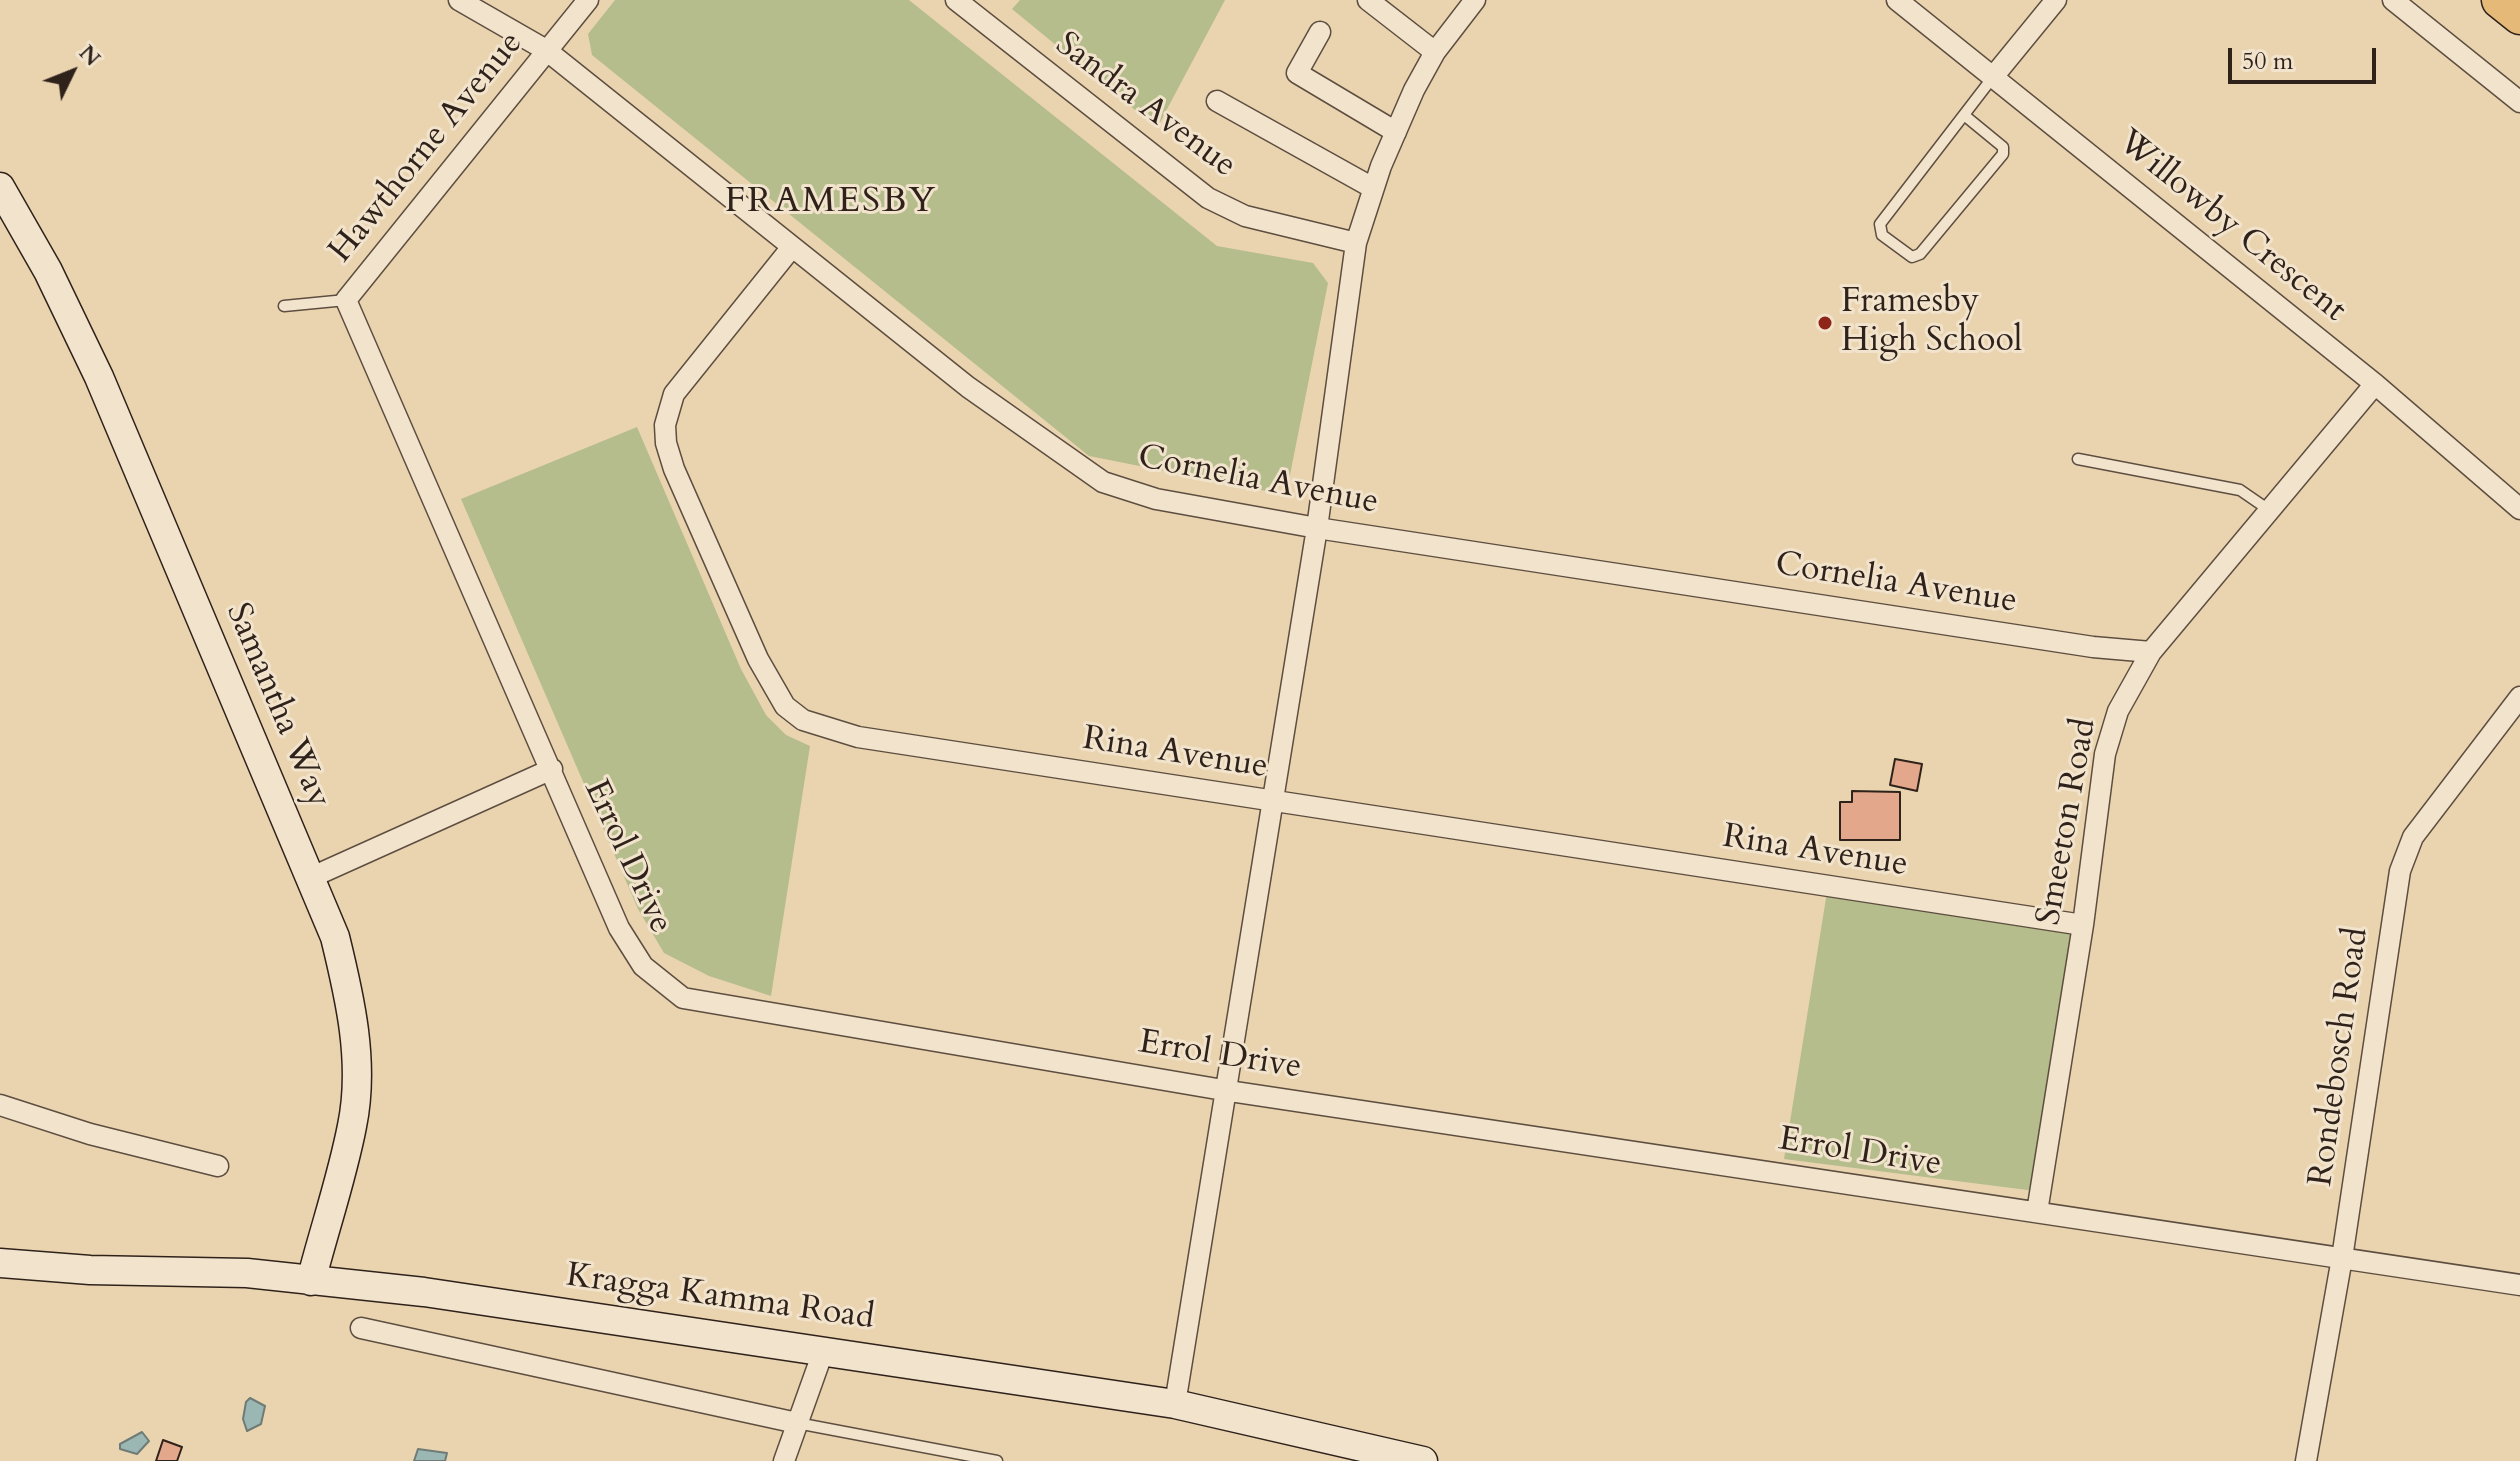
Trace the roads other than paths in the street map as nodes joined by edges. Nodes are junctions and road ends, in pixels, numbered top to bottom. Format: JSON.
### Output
{"nodes":[{"id":1,"x":459,"y":0,"type":"edge"},
{"id":2,"x":588,"y":0,"type":"edge"},
{"id":3,"x":956,"y":0,"type":"edge"},
{"id":4,"x":1368,"y":0,"type":"edge"},
{"id":5,"x":1475,"y":0,"type":"edge"},
{"id":6,"x":1897,"y":0,"type":"edge"},
{"id":7,"x":2056,"y":0,"type":"edge"},
{"id":8,"x":2393,"y":0,"type":"edge"},
{"id":9,"x":2500,"y":0,"type":"edge"},
{"id":10,"x":2520,"y":16,"type":"edge"},
{"id":11,"x":1320,"y":32,"type":"dead end"},
{"id":12,"x":546,"y":50,"type":"junction"},
{"id":13,"x":1435,"y":52,"type":"junction"},
{"id":14,"x":1993,"y":77,"type":"junction"},
{"id":15,"x":1217,"y":101,"type":"dead end"},
{"id":16,"x":2520,"y":102,"type":"edge"},
{"id":17,"x":1964,"y":115,"type":"junction"},
{"id":18,"x":1396,"y":132,"type":"junction"},
{"id":19,"x":0,"y":187,"type":"edge"},
{"id":20,"x":1373,"y":188,"type":"junction"},
{"id":21,"x":1356,"y":243,"type":"junction"},
{"id":22,"x":792,"y":247,"type":"junction"},
{"id":23,"x":346,"y":300,"type":"junction"},
{"id":24,"x":284,"y":306,"type":"dead end"},
{"id":25,"x":2375,"y":384,"type":"junction"},
{"id":26,"x":2078,"y":459,"type":"dead end"},
{"id":27,"x":2520,"y":509,"type":"edge"},
{"id":28,"x":2269,"y":510,"type":"junction"},
{"id":29,"x":1317,"y":528,"type":"junction"},
{"id":30,"x":2151,"y":652,"type":"junction"},
{"id":31,"x":2520,"y":697,"type":"edge"},
{"id":32,"x":552,"y":769,"type":"junction"},
{"id":33,"x":1271,"y":801,"type":"junction"},
{"id":34,"x":312,"y":877,"type":"junction"},
{"id":35,"x":2083,"y":925,"type":"junction"},
{"id":36,"x":1229,"y":1091,"type":"junction"},
{"id":37,"x":0,"y":1105,"type":"edge"},
{"id":38,"x":218,"y":1166,"type":"dead end"},
{"id":39,"x":2037,"y":1212,"type":"junction"},
{"id":40,"x":2342,"y":1258,"type":"junction"},
{"id":41,"x":0,"y":1263,"type":"edge"},
{"id":42,"x":311,"y":1281,"type":"junction"},
{"id":43,"x":2520,"y":1285,"type":"edge"},
{"id":44,"x":361,"y":1328,"type":"dead end"},
{"id":45,"x":824,"y":1349,"type":"junction"},
{"id":46,"x":1175,"y":1404,"type":"junction"},
{"id":47,"x":797,"y":1423,"type":"junction"},
{"id":48,"x":784,"y":1461,"type":"edge"},
{"id":49,"x":997,"y":1461,"type":"edge"},
{"id":50,"x":1423,"y":1461,"type":"edge"},
{"id":51,"x":2306,"y":1461,"type":"edge"}],
"edges":[{"from":1,"to":12,"type":"street","name":"Cornelia Avenue"},
{"from":2,"to":12,"type":"street","name":"Hawthorne Avenue"},
{"from":3,"to":21,"type":"street","name":"Sandra Avenue"},
{"from":4,"to":13,"type":"street"},
{"from":5,"to":13,"type":"street"},
{"from":6,"to":14,"type":"street","name":"Willowby Crescent"},
{"from":7,"to":14,"type":"street"},
{"from":8,"to":16,"type":"street"},
{"from":9,"to":10,"type":"highway"},
{"from":11,"to":18,"type":"street"},
{"from":12,"to":22,"type":"street","name":"Cornelia Avenue"},
{"from":12,"to":23,"type":"street","name":"Hawthorne Avenue"},
{"from":13,"to":18,"type":"street"},
{"from":14,"to":17,"type":"lane"},
{"from":14,"to":25,"type":"street","name":"Willowby Crescent"},
{"from":15,"to":20,"type":"street"},
{"from":17,"to":17,"type":"lane"},
{"from":18,"to":20,"type":"street"},
{"from":19,"to":34,"type":"main road","name":"Samantha Way"},
{"from":20,"to":21,"type":"street"},
{"from":21,"to":29,"type":"street"},
{"from":22,"to":29,"type":"street","name":"Cornelia Avenue"},
{"from":22,"to":33,"type":"street","name":"Rina Avenue"},
{"from":23,"to":24,"type":"lane"},
{"from":23,"to":32,"type":"street","name":"Errol Drive"},
{"from":25,"to":27,"type":"street","name":"Willowby Crescent"},
{"from":25,"to":28,"type":"street","name":"Smeeton Road"},
{"from":26,"to":28,"type":"lane"},
{"from":28,"to":30,"type":"street","name":"Smeeton Road"},
{"from":29,"to":30,"type":"street","name":"Cornelia Avenue"},
{"from":29,"to":33,"type":"street"},
{"from":30,"to":35,"type":"street","name":"Smeeton Road"},
{"from":31,"to":40,"type":"street","name":"Rondebosch Road"},
{"from":32,"to":34,"type":"street"},
{"from":32,"to":36,"type":"street","name":"Errol Drive"},
{"from":33,"to":35,"type":"street","name":"Rina Avenue"},
{"from":33,"to":36,"type":"street"},
{"from":34,"to":42,"type":"main road","name":"Samantha Way"},
{"from":35,"to":39,"type":"street","name":"Smeeton Road"},
{"from":36,"to":39,"type":"street","name":"Errol Drive"},
{"from":36,"to":46,"type":"street"},
{"from":37,"to":38,"type":"street"},
{"from":39,"to":40,"type":"street","name":"Errol Drive"},
{"from":40,"to":43,"type":"street","name":"Errol Drive"},
{"from":40,"to":51,"type":"street","name":"Rondebosch Road"},
{"from":41,"to":42,"type":"main road","name":"Kragga Kamma Road"},
{"from":42,"to":45,"type":"main road","name":"Kragga Kamma Road"},
{"from":44,"to":47,"type":"street"},
{"from":45,"to":46,"type":"main road","name":"Kragga Kamma Road"},
{"from":45,"to":47,"type":"street"},
{"from":46,"to":50,"type":"main road","name":"Kragga Kamma Road"},
{"from":47,"to":48,"type":"street"},
{"from":47,"to":49,"type":"lane"}]}
